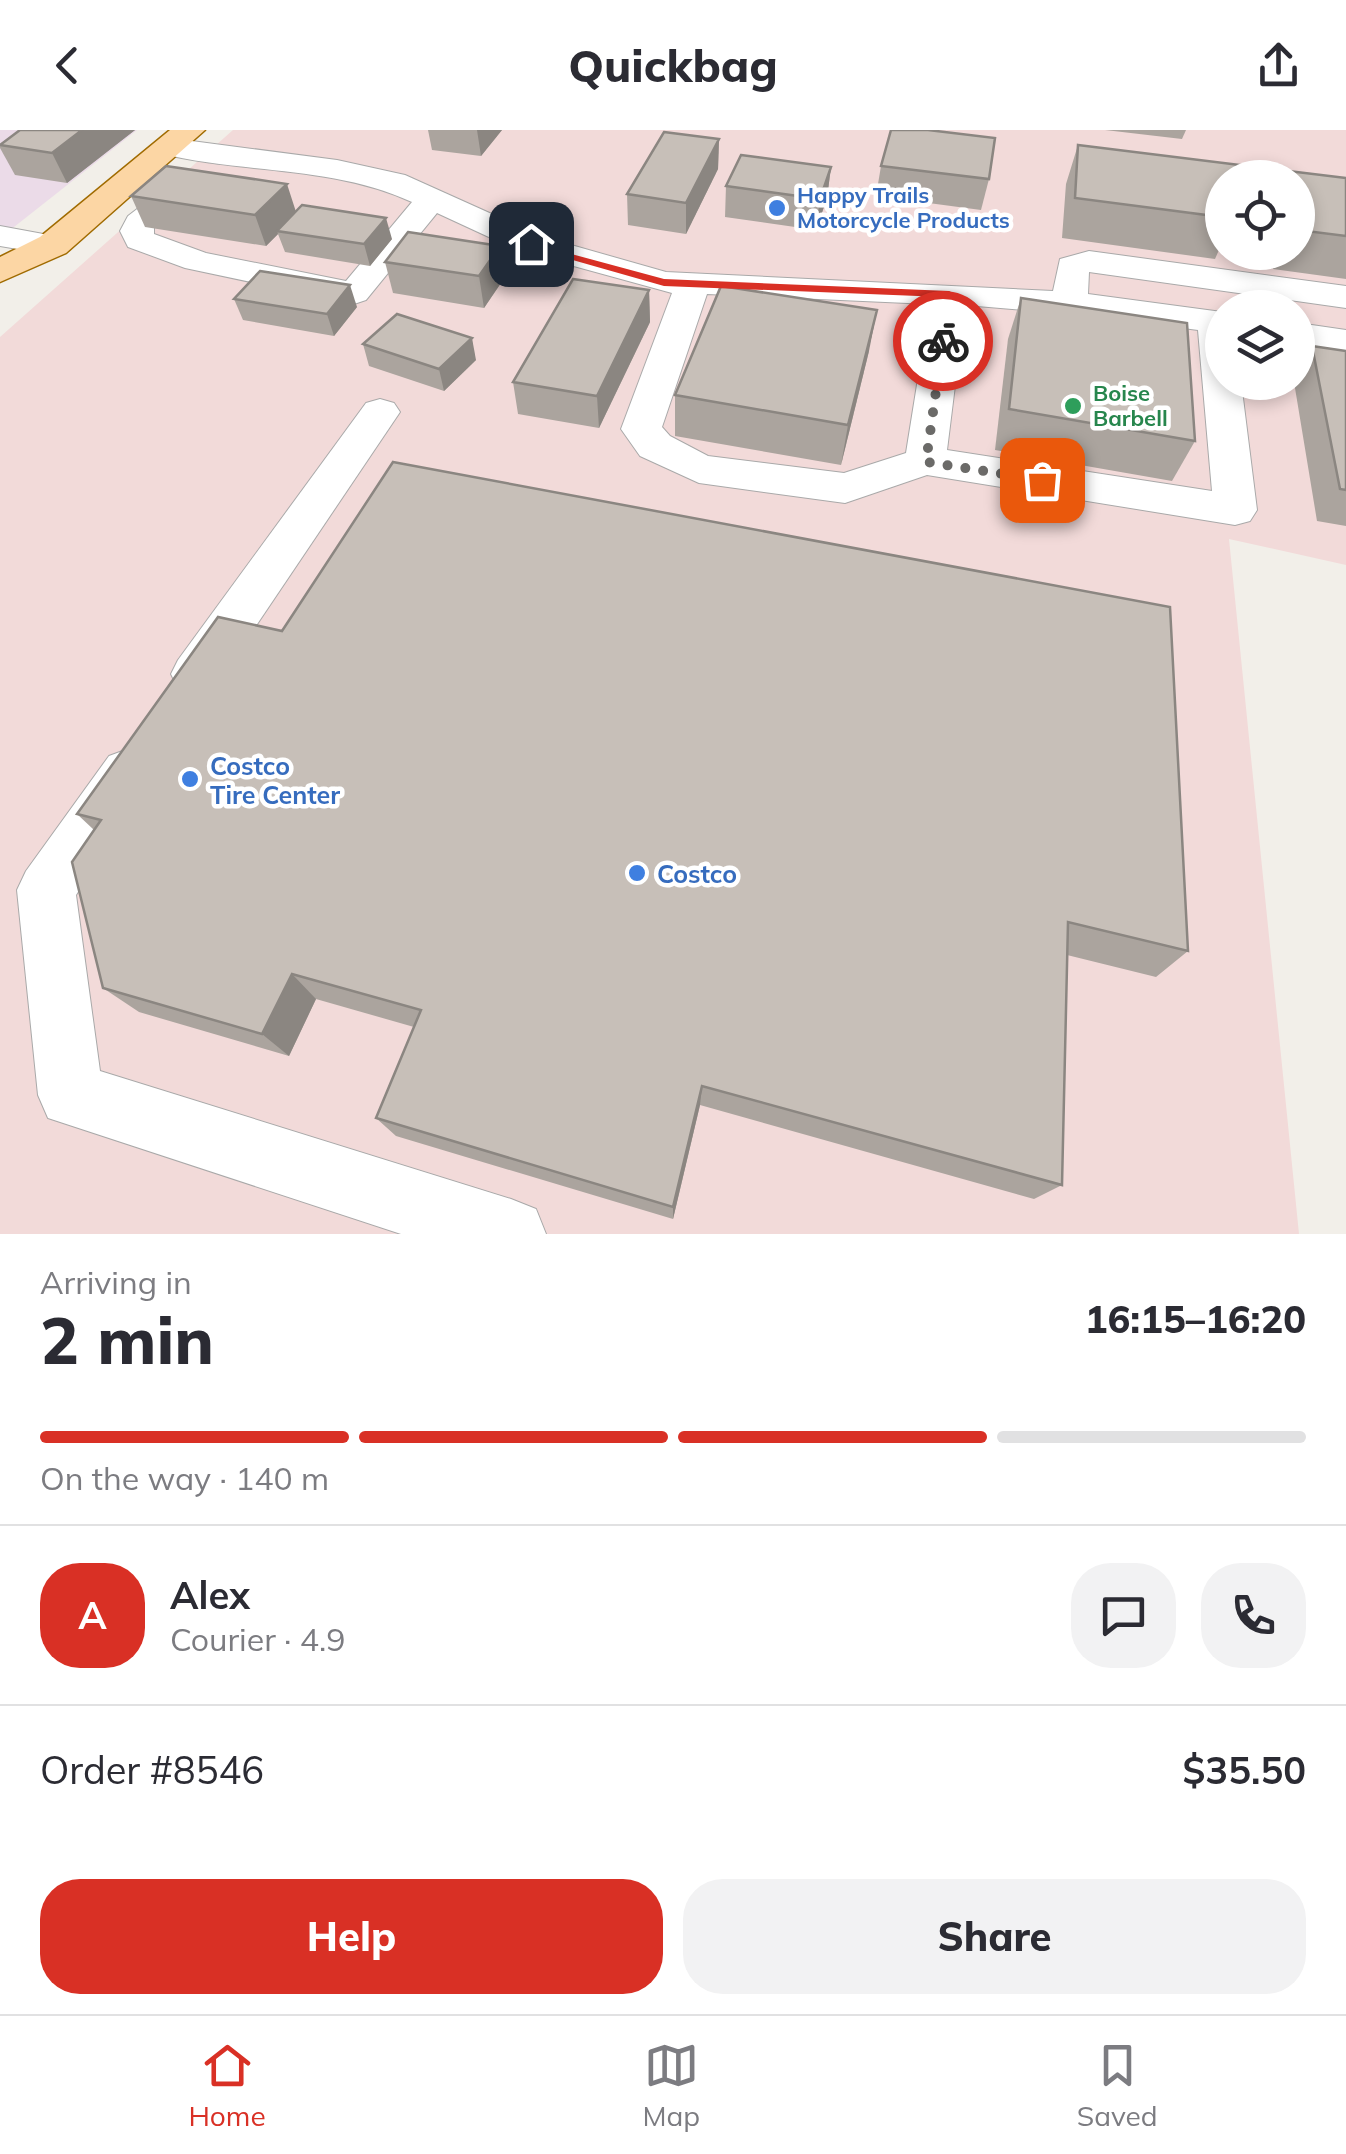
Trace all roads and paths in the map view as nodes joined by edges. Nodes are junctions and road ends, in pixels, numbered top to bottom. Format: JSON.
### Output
{"nodes":[{"id":1,"x":179,"y":138,"type":"edge"},
{"id":2,"x":303,"y":189,"type":"junction"},
{"id":3,"x":424,"y":208,"type":"junction"},
{"id":4,"x":378,"y":211,"type":"dead end"},
{"id":5,"x":0,"y":236,"type":"edge"},
{"id":6,"x":280,"y":243,"type":"edge"},
{"id":7,"x":53,"y":245,"type":"junction"},
{"id":8,"x":0,"y":271,"type":"edge"},
{"id":9,"x":252,"y":272,"type":"junction"},
{"id":10,"x":693,"y":284,"type":"junction"},
{"id":11,"x":949,"y":294,"type":"junction"},
{"id":12,"x":1346,"y":297,"type":"edge"},
{"id":13,"x":1315,"y":300,"type":"edge"},
{"id":14,"x":1205,"y":302,"type":"edge"},
{"id":15,"x":0,"y":307,"type":"edge"},
{"id":16,"x":1315,"y":336,"type":"edge"},
{"id":17,"x":1346,"y":341,"type":"edge"},
{"id":18,"x":1232,"y":400,"type":"edge"},
{"id":19,"x":380,"y":412,"type":"dead end"},
{"id":20,"x":926,"y":462,"type":"junction"},
{"id":21,"x":511,"y":1234,"type":"edge"}],
"edges":[{"from":1,"to":2,"type":"street"},
{"from":1,"to":7,"type":"main road"},
{"from":2,"to":3,"type":"street"},
{"from":2,"to":9,"type":"street"},
{"from":3,"to":4,"type":"street"},
{"from":3,"to":9,"type":"street"},
{"from":3,"to":10,"type":"street"},
{"from":5,"to":7,"type":"street"},
{"from":6,"to":9,"type":"street"},
{"from":7,"to":8,"type":"main road"},
{"from":7,"to":15,"type":"main road"},
{"from":10,"to":11,"type":"street"},
{"from":10,"to":20,"type":"street"},
{"from":11,"to":14,"type":"street"},
{"from":11,"to":20,"type":"street"},
{"from":12,"to":13,"type":"street"},
{"from":16,"to":17,"type":"street"},
{"from":18,"to":20,"type":"street"},
{"from":19,"to":21,"type":"street"}]}
